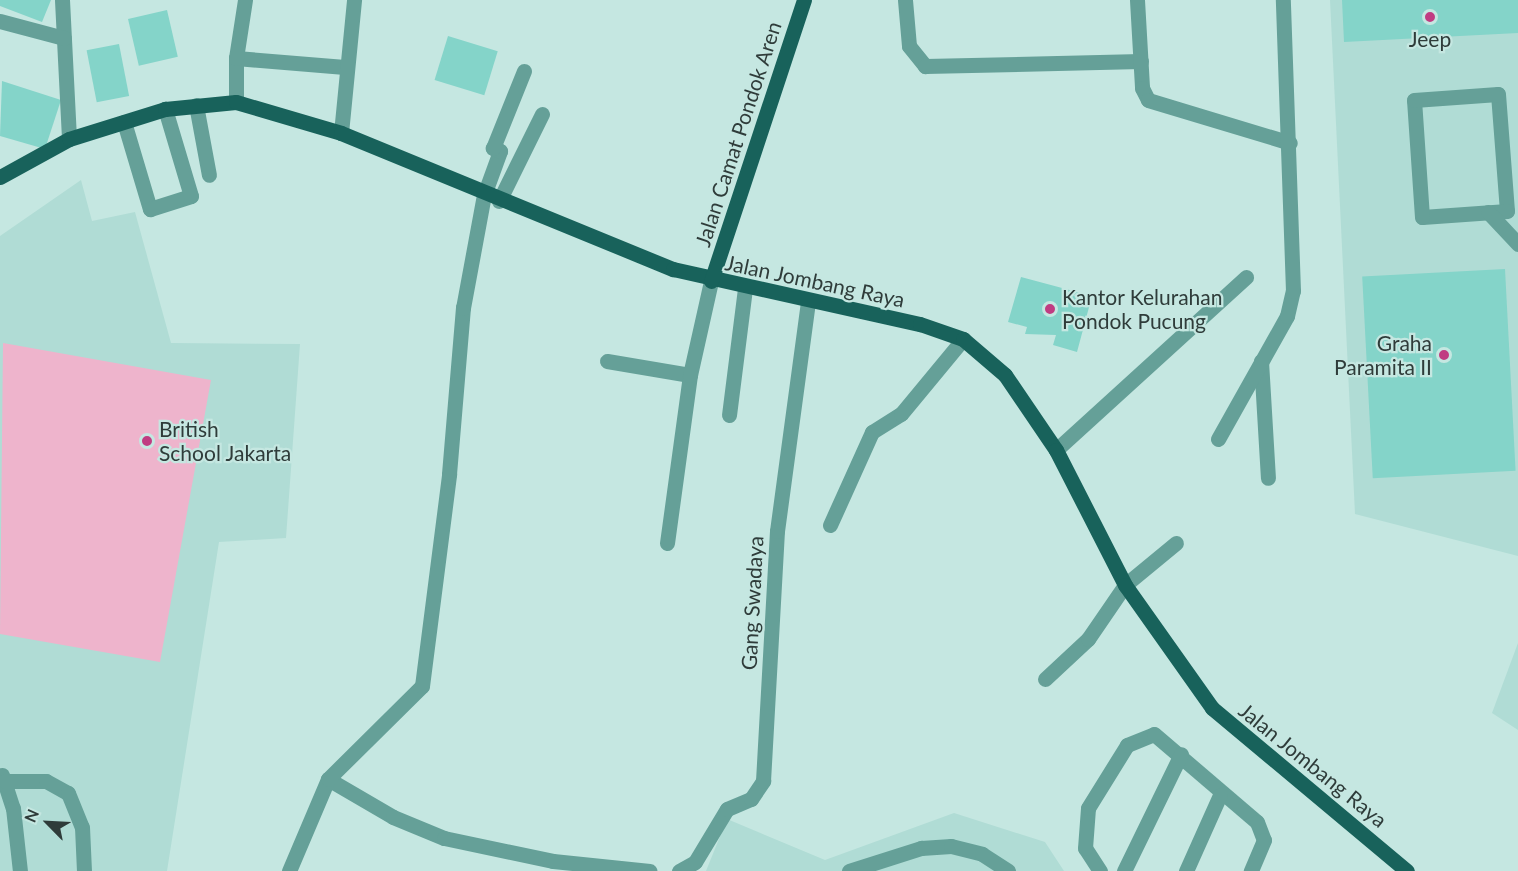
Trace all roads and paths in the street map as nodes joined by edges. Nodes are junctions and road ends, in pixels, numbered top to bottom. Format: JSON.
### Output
{"nodes":[{"id":1,"x":62,"y":0,"type":"edge"},
{"id":2,"x":245,"y":0,"type":"edge"},
{"id":3,"x":354,"y":0,"type":"edge"},
{"id":4,"x":804,"y":0,"type":"edge"},
{"id":5,"x":905,"y":0,"type":"edge"},
{"id":6,"x":1137,"y":0,"type":"edge"},
{"id":7,"x":1283,"y":0,"type":"edge"},
{"id":8,"x":0,"y":21,"type":"edge"},
{"id":9,"x":64,"y":38,"type":"junction"},
{"id":10,"x":236,"y":58,"type":"junction"},
{"id":11,"x":1141,"y":61,"type":"junction"},
{"id":12,"x":345,"y":67,"type":"junction"},
{"id":13,"x":524,"y":71,"type":"dead end"},
{"id":14,"x":236,"y":102,"type":"junction"},
{"id":15,"x":195,"y":105,"type":"junction"},
{"id":16,"x":165,"y":109,"type":"junction"},
{"id":17,"x":542,"y":114,"type":"dead end"},
{"id":18,"x":124,"y":122,"type":"junction"},
{"id":19,"x":341,"y":134,"type":"junction"},
{"id":20,"x":69,"y":139,"type":"junction"},
{"id":21,"x":1290,"y":143,"type":"junction"},
{"id":22,"x":209,"y":175,"type":"dead end"},
{"id":23,"x":0,"y":177,"type":"edge"},
{"id":24,"x":491,"y":198,"type":"junction"},
{"id":25,"x":1488,"y":212,"type":"junction"},
{"id":26,"x":1518,"y":244,"type":"edge"},
{"id":27,"x":1246,"y":277,"type":"dead end"},
{"id":28,"x":711,"y":281,"type":"junction"},
{"id":29,"x":745,"y":288,"type":"junction"},
{"id":30,"x":808,"y":301,"type":"junction"},
{"id":31,"x":963,"y":339,"type":"junction"},
{"id":32,"x":1261,"y":360,"type":"junction"},
{"id":33,"x":607,"y":361,"type":"dead end"},
{"id":34,"x":690,"y":375,"type":"junction"},
{"id":35,"x":729,"y":415,"type":"dead end"},
{"id":36,"x":1218,"y":439,"type":"dead end"},
{"id":37,"x":1056,"y":450,"type":"junction"},
{"id":38,"x":1268,"y":478,"type":"dead end"},
{"id":39,"x":830,"y":525,"type":"dead end"},
{"id":40,"x":667,"y":543,"type":"dead end"},
{"id":41,"x":1176,"y":543,"type":"dead end"},
{"id":42,"x":1125,"y":585,"type":"junction"},
{"id":43,"x":1045,"y":679,"type":"dead end"},
{"id":44,"x":1181,"y":754,"type":"junction"},
{"id":45,"x":3,"y":777,"type":"edge"},
{"id":46,"x":328,"y":779,"type":"junction"},
{"id":47,"x":1220,"y":795,"type":"junction"},
{"id":48,"x":20,"y":871,"type":"edge"},
{"id":49,"x":84,"y":871,"type":"edge"},
{"id":50,"x":289,"y":871,"type":"edge"},
{"id":51,"x":649,"y":871,"type":"edge"},
{"id":52,"x":679,"y":871,"type":"edge"},
{"id":53,"x":849,"y":871,"type":"edge"},
{"id":54,"x":1008,"y":871,"type":"edge"},
{"id":55,"x":1100,"y":871,"type":"edge"},
{"id":56,"x":1124,"y":871,"type":"edge"},
{"id":57,"x":1186,"y":871,"type":"edge"},
{"id":58,"x":1251,"y":871,"type":"edge"},
{"id":59,"x":1407,"y":871,"type":"edge"}],
"edges":[{"from":1,"to":9,"type":"street"},
{"from":2,"to":10,"type":"street"},
{"from":3,"to":12,"type":"street"},
{"from":4,"to":28,"type":"main road","name":"Jalan Camat Pondok Aren"},
{"from":5,"to":11,"type":"street"},
{"from":6,"to":11,"type":"street"},
{"from":7,"to":21,"type":"street"},
{"from":8,"to":9,"type":"street"},
{"from":9,"to":20,"type":"street"},
{"from":10,"to":12,"type":"street"},
{"from":10,"to":14,"type":"street"},
{"from":11,"to":21,"type":"street"},
{"from":12,"to":19,"type":"street"},
{"from":13,"to":24,"type":"street"},
{"from":14,"to":15,"type":"main road","name":"Jalan Jombang Raya"},
{"from":14,"to":19,"type":"main road","name":"Jalan Jombang Raya"},
{"from":15,"to":16,"type":"main road","name":"Jalan Jombang Raya"},
{"from":15,"to":22,"type":"street"},
{"from":16,"to":18,"type":"main road","name":"Jalan Jombang Raya"},
{"from":16,"to":18,"type":"street"},
{"from":17,"to":24,"type":"street"},
{"from":18,"to":20,"type":"main road","name":"Jalan Jombang Raya"},
{"from":19,"to":24,"type":"main road","name":"Jalan Jombang Raya"},
{"from":20,"to":23,"type":"main road","name":"Jalan Jombang Raya"},
{"from":21,"to":32,"type":"street"},
{"from":24,"to":28,"type":"main road","name":"Jalan Jombang Raya"},
{"from":24,"to":46,"type":"street"},
{"from":25,"to":25,"type":"street"},
{"from":25,"to":26,"type":"street"},
{"from":27,"to":37,"type":"street"},
{"from":28,"to":29,"type":"main road","name":"Jalan Jombang Raya"},
{"from":28,"to":34,"type":"street"},
{"from":29,"to":30,"type":"main road","name":"Jalan Jombang Raya"},
{"from":29,"to":35,"type":"street"},
{"from":30,"to":31,"type":"main road","name":"Jalan Jombang Raya"},
{"from":30,"to":52,"type":"street","name":"Gang Swadaya"},
{"from":31,"to":37,"type":"main road","name":"Jalan Jombang Raya"},
{"from":31,"to":39,"type":"street"},
{"from":32,"to":36,"type":"street"},
{"from":32,"to":38,"type":"street"},
{"from":33,"to":34,"type":"street"},
{"from":34,"to":40,"type":"street"},
{"from":37,"to":42,"type":"main road","name":"Jalan Jombang Raya"},
{"from":41,"to":42,"type":"street"},
{"from":42,"to":43,"type":"street"},
{"from":42,"to":59,"type":"main road","name":"Jalan Jombang Raya"},
{"from":44,"to":47,"type":"street"},
{"from":44,"to":55,"type":"street"},
{"from":44,"to":56,"type":"street"},
{"from":45,"to":48,"type":"street"},
{"from":45,"to":49,"type":"street"},
{"from":46,"to":50,"type":"street"},
{"from":46,"to":51,"type":"street"},
{"from":47,"to":57,"type":"street"},
{"from":47,"to":58,"type":"street"},
{"from":53,"to":54,"type":"street"}]}
